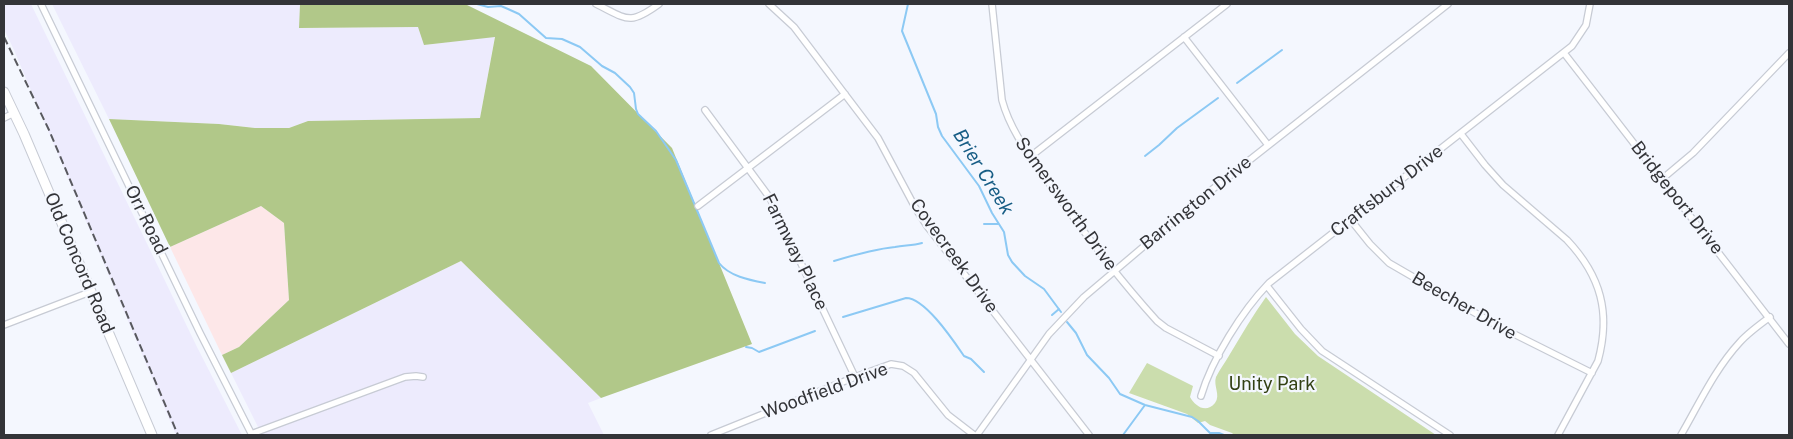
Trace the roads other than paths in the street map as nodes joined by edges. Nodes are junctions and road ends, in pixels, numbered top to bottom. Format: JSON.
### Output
{"nodes":[{"id":1,"x":41,"y":4,"type":"edge"},
{"id":2,"x":596,"y":4,"type":"edge"},
{"id":3,"x":659,"y":4,"type":"edge"},
{"id":4,"x":992,"y":4,"type":"edge"},
{"id":5,"x":1226,"y":4,"type":"edge"},
{"id":6,"x":1448,"y":4,"type":"edge"},
{"id":7,"x":1590,"y":4,"type":"edge"},
{"id":8,"x":771,"y":5,"type":"edge"},
{"id":9,"x":1184,"y":37,"type":"junction"},
{"id":10,"x":1564,"y":53,"type":"junction"},
{"id":11,"x":1789,"y":53,"type":"edge"},
{"id":12,"x":4,"y":92,"type":"edge"},
{"id":13,"x":845,"y":94,"type":"junction"},
{"id":14,"x":706,"y":110,"type":"dead end"},
{"id":15,"x":14,"y":113,"type":"junction"},
{"id":16,"x":4,"y":118,"type":"edge"},
{"id":17,"x":1461,"y":134,"type":"junction"},
{"id":18,"x":1268,"y":144,"type":"junction"},
{"id":19,"x":1031,"y":156,"type":"junction"},
{"id":20,"x":749,"y":168,"type":"junction"},
{"id":21,"x":1662,"y":178,"type":"junction"},
{"id":22,"x":698,"y":206,"type":"dead end"},
{"id":23,"x":1350,"y":219,"type":"junction"},
{"id":24,"x":1114,"y":272,"type":"junction"},
{"id":25,"x":1267,"y":286,"type":"junction"},
{"id":26,"x":90,"y":292,"type":"junction"},
{"id":27,"x":1770,"y":317,"type":"junction"},
{"id":28,"x":4,"y":325,"type":"edge"},
{"id":29,"x":1789,"y":344,"type":"edge"},
{"id":30,"x":1219,"y":356,"type":"junction"},
{"id":31,"x":1030,"y":360,"type":"junction"},
{"id":32,"x":1592,"y":373,"type":"junction"},
{"id":33,"x":423,"y":377,"type":"dead end"},
{"id":34,"x":855,"y":377,"type":"junction"},
{"id":35,"x":1201,"y":396,"type":"dead end"},
{"id":36,"x":152,"y":435,"type":"edge"},
{"id":37,"x":251,"y":435,"type":"edge"},
{"id":38,"x":711,"y":435,"type":"edge"},
{"id":39,"x":975,"y":435,"type":"edge"},
{"id":40,"x":1089,"y":435,"type":"edge"},
{"id":41,"x":1450,"y":435,"type":"edge"},
{"id":42,"x":1558,"y":435,"type":"edge"},
{"id":43,"x":1681,"y":435,"type":"edge"}],
"edges":[{"from":1,"to":37,"type":"street","name":"Orr Road"},
{"from":2,"to":3,"type":"street"},
{"from":4,"to":19,"type":"street","name":"Somersworth Drive"},
{"from":5,"to":9,"type":"street"},
{"from":6,"to":18,"type":"street","name":"Barrington Drive"},
{"from":7,"to":10,"type":"street","name":"Craftsbury Drive"},
{"from":8,"to":13,"type":"street","name":"Covecreek Drive"},
{"from":9,"to":18,"type":"street"},
{"from":9,"to":19,"type":"street"},
{"from":10,"to":17,"type":"street","name":"Craftsbury Drive"},
{"from":10,"to":21,"type":"street","name":"Bridgeport Drive"},
{"from":11,"to":21,"type":"street"},
{"from":12,"to":15,"type":"street","name":"Old Concord Road"},
{"from":13,"to":20,"type":"street"},
{"from":13,"to":31,"type":"street","name":"Covecreek Drive"},
{"from":14,"to":20,"type":"street","name":"Farmway Place"},
{"from":15,"to":16,"type":"street"},
{"from":15,"to":26,"type":"street","name":"Old Concord Road"},
{"from":17,"to":23,"type":"street","name":"Craftsbury Drive"},
{"from":17,"to":32,"type":"street"},
{"from":18,"to":24,"type":"street","name":"Barrington Drive"},
{"from":19,"to":24,"type":"street","name":"Somersworth Drive"},
{"from":20,"to":22,"type":"street"},
{"from":20,"to":34,"type":"street","name":"Farmway Place"},
{"from":21,"to":27,"type":"street","name":"Bridgeport Drive"},
{"from":23,"to":25,"type":"street","name":"Craftsbury Drive"},
{"from":23,"to":32,"type":"street","name":"Beecher Drive"},
{"from":24,"to":30,"type":"street","name":"Somersworth Drive"},
{"from":24,"to":31,"type":"street","name":"Barrington Drive"},
{"from":25,"to":30,"type":"street","name":"Craftsbury Drive"},
{"from":25,"to":41,"type":"street"},
{"from":26,"to":28,"type":"street"},
{"from":26,"to":36,"type":"street","name":"Old Concord Road"},
{"from":27,"to":29,"type":"street","name":"Bridgeport Drive"},
{"from":27,"to":43,"type":"street"},
{"from":30,"to":35,"type":"street","name":"Craftsbury Drive"},
{"from":31,"to":39,"type":"street","name":"Barrington Drive"},
{"from":31,"to":40,"type":"street","name":"Covecreek Drive"},
{"from":32,"to":42,"type":"street"},
{"from":33,"to":37,"type":"street"},
{"from":34,"to":38,"type":"street","name":"Woodfield Drive"},
{"from":34,"to":39,"type":"street","name":"Woodfield Drive"}]}
